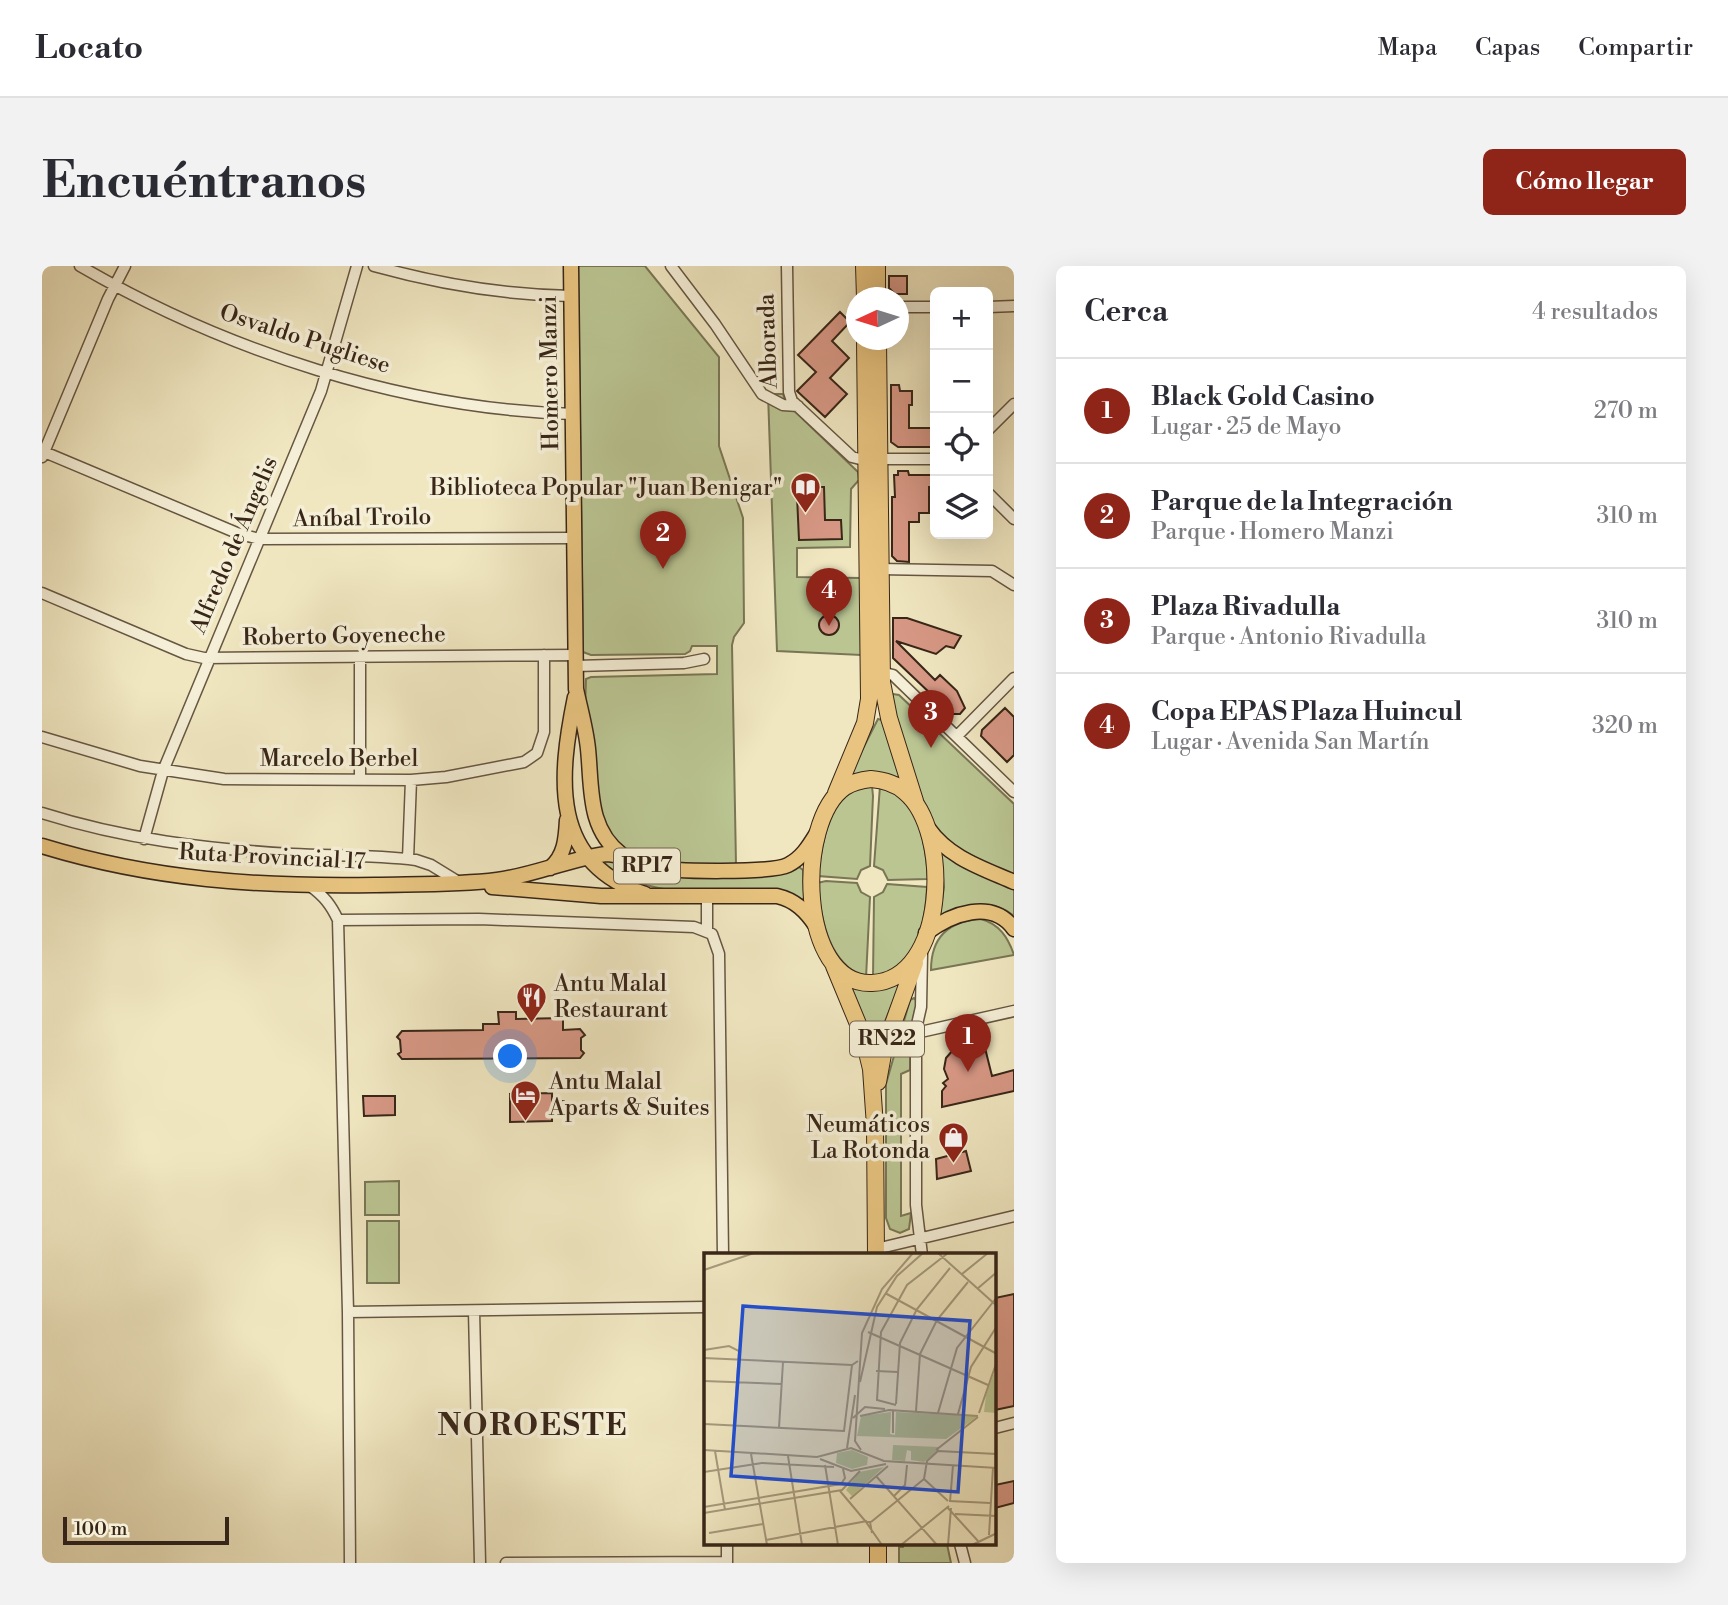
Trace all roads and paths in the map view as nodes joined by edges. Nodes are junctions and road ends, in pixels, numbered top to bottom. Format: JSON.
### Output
{"nodes":[{"id":1,"x":80,"y":266,"type":"edge"},
{"id":2,"x":125,"y":266,"type":"edge"},
{"id":3,"x":357,"y":266,"type":"edge"},
{"id":4,"x":374,"y":266,"type":"edge"},
{"id":5,"x":571,"y":266,"type":"edge"},
{"id":6,"x":671,"y":266,"type":"edge"},
{"id":7,"x":788,"y":266,"type":"edge"},
{"id":8,"x":864,"y":266,"type":"edge"},
{"id":9,"x":877,"y":266,"type":"edge"},
{"id":10,"x":115,"y":285,"type":"junction"},
{"id":11,"x":865,"y":287,"type":"edge"},
{"id":12,"x":877,"y":287,"type":"edge"},
{"id":13,"x":571,"y":296,"type":"junction"},
{"id":14,"x":993,"y":306,"type":"edge"},
{"id":15,"x":1014,"y":306,"type":"edge"},
{"id":16,"x":909,"y":307,"type":"edge"},
{"id":17,"x":930,"y":307,"type":"edge"},
{"id":18,"x":866,"y":350,"type":"edge"},
{"id":19,"x":878,"y":350,"type":"edge"},
{"id":20,"x":327,"y":373,"type":"junction"},
{"id":21,"x":1014,"y":404,"type":"edge"},
{"id":22,"x":798,"y":407,"type":"junction"},
{"id":23,"x":573,"y":414,"type":"junction"},
{"id":24,"x":993,"y":425,"type":"edge"},
{"id":25,"x":43,"y":453,"type":"edge"},
{"id":26,"x":873,"y":460,"type":"junction"},
{"id":27,"x":930,"y":460,"type":"edge"},
{"id":28,"x":993,"y":498,"type":"edge"},
{"id":29,"x":1014,"y":519,"type":"edge"},
{"id":30,"x":574,"y":538,"type":"junction"},
{"id":31,"x":259,"y":539,"type":"junction"},
{"id":32,"x":880,"y":569,"type":"junction"},
{"id":33,"x":1014,"y":585,"type":"edge"},
{"id":34,"x":42,"y":593,"type":"edge"},
{"id":35,"x":544,"y":655,"type":"junction"},
{"id":36,"x":360,"y":657,"type":"junction"},
{"id":37,"x":209,"y":659,"type":"junction"},
{"id":38,"x":704,"y":659,"type":"dead end"},
{"id":39,"x":576,"y":660,"type":"junction"},
{"id":40,"x":875,"y":671,"type":"junction"},
{"id":41,"x":1014,"y":678,"type":"edge"},
{"id":42,"x":576,"y":689,"type":"junction"},
{"id":43,"x":957,"y":736,"type":"junction"},
{"id":44,"x":42,"y":737,"type":"edge"},
{"id":45,"x":163,"y":771,"type":"junction"},
{"id":46,"x":360,"y":780,"type":"junction"},
{"id":47,"x":411,"y":780,"type":"junction"},
{"id":48,"x":1014,"y":792,"type":"edge"},
{"id":49,"x":834,"y":799,"type":"junction"},
{"id":50,"x":567,"y":811,"type":"junction"},
{"id":51,"x":919,"y":812,"type":"junction"},
{"id":52,"x":42,"y":813,"type":"edge"},
{"id":53,"x":820,"y":829,"type":"junction"},
{"id":54,"x":144,"y":839,"type":"junction"},
{"id":55,"x":42,"y":846,"type":"edge"},
{"id":56,"x":625,"y":857,"type":"junction"},
{"id":57,"x":589,"y":858,"type":"junction"},
{"id":58,"x":408,"y":859,"type":"junction"},
{"id":59,"x":545,"y":871,"type":"junction"},
{"id":60,"x":1014,"y":882,"type":"edge"},
{"id":61,"x":462,"y":884,"type":"junction"},
{"id":62,"x":310,"y":886,"type":"junction"},
{"id":63,"x":660,"y":896,"type":"junction"},
{"id":64,"x":707,"y":896,"type":"junction"},
{"id":65,"x":338,"y":920,"type":"junction"},
{"id":66,"x":1014,"y":929,"type":"edge"},
{"id":67,"x":707,"y":930,"type":"junction"},
{"id":68,"x":819,"y":932,"type":"junction"},
{"id":69,"x":922,"y":944,"type":"junction"},
{"id":70,"x":832,"y":960,"type":"junction"},
{"id":71,"x":1014,"y":1011,"type":"edge"},
{"id":72,"x":916,"y":1033,"type":"junction"},
{"id":73,"x":875,"y":1126,"type":"junction"},
{"id":74,"x":1014,"y":1216,"type":"edge"},
{"id":75,"x":920,"y":1238,"type":"junction"},
{"id":76,"x":876,"y":1252,"type":"edge"},
{"id":77,"x":723,"y":1253,"type":"edge"},
{"id":78,"x":922,"y":1253,"type":"edge"},
{"id":79,"x":704,"y":1307,"type":"edge"},
{"id":80,"x":474,"y":1311,"type":"junction"},
{"id":81,"x":348,"y":1312,"type":"junction"},
{"id":82,"x":1014,"y":1423,"type":"edge"},
{"id":83,"x":996,"y":1428,"type":"edge"},
{"id":84,"x":961,"y":1546,"type":"edge"},
{"id":85,"x":727,"y":1562,"type":"edge"},
{"id":86,"x":350,"y":1563,"type":"edge"},
{"id":87,"x":480,"y":1563,"type":"edge"},
{"id":88,"x":506,"y":1563,"type":"edge"},
{"id":89,"x":965,"y":1563,"type":"edge"}],
"edges":[{"from":1,"to":10,"type":"street","name":"Osvaldo Pugliese"},
{"from":2,"to":10,"type":"street"},
{"from":3,"to":20,"type":"street","name":"Alfredo de Ángelis"},
{"from":4,"to":13,"type":"street"},
{"from":5,"to":13,"type":"main road","name":"Homero Manzi"},
{"from":6,"to":22,"type":"street"},
{"from":7,"to":22,"type":"street","name":"Alborada"},
{"from":8,"to":11,"type":"highway"},
{"from":9,"to":12,"type":"highway"},
{"from":10,"to":20,"type":"street","name":"Osvaldo Pugliese"},
{"from":10,"to":25,"type":"street"},
{"from":13,"to":23,"type":"main road","name":"Homero Manzi"},
{"from":14,"to":15,"type":"street"},
{"from":16,"to":17,"type":"street"},
{"from":18,"to":26,"type":"highway","number":"RN22"},
{"from":19,"to":26,"type":"highway","number":"RN22"},
{"from":20,"to":23,"type":"street","name":"Osvaldo Pugliese"},
{"from":20,"to":31,"type":"street","name":"Alfredo de Ángelis"},
{"from":21,"to":24,"type":"street"},
{"from":22,"to":26,"type":"street","name":"Alborada"},
{"from":23,"to":30,"type":"main road","name":"Homero Manzi"},
{"from":25,"to":31,"type":"street","name":"Aníbal Troilo"},
{"from":26,"to":27,"type":"street"},
{"from":26,"to":32,"type":"highway","number":"RN22"},
{"from":26,"to":40,"type":"highway","number":"RN22"},
{"from":28,"to":29,"type":"street"},
{"from":30,"to":31,"type":"street","name":"Aníbal Troilo"},
{"from":30,"to":39,"type":"main road","name":"Homero Manzi"},
{"from":31,"to":37,"type":"street","name":"Alfredo de Ángelis"},
{"from":32,"to":33,"type":"street"},
{"from":32,"to":40,"type":"highway","number":"RN22"},
{"from":34,"to":37,"type":"street","name":"Roberto Goyeneche"},
{"from":35,"to":36,"type":"street","name":"Roberto Goyeneche"},
{"from":35,"to":39,"type":"street","name":"Roberto Goyeneche"},
{"from":35,"to":47,"type":"street","name":"Marcelo Berbel"},
{"from":36,"to":37,"type":"street","name":"Roberto Goyeneche"},
{"from":36,"to":46,"type":"street"},
{"from":37,"to":45,"type":"street","name":"Alfredo de Ángelis"},
{"from":38,"to":39,"type":"street","name":"Roberto Goyeneche"},
{"from":39,"to":42,"type":"main road","name":"Homero Manzi"},
{"from":40,"to":43,"type":"street"},
{"from":40,"to":49,"type":"highway","number":"RN22"},
{"from":40,"to":51,"type":"highway","number":"RN22"},
{"from":41,"to":43,"type":"street"},
{"from":42,"to":50,"type":"main road","name":"Homero Manzi"},
{"from":42,"to":56,"type":"main road","name":"Homero Manzi"},
{"from":43,"to":48,"type":"street"},
{"from":44,"to":45,"type":"street","name":"Marcelo Berbel"},
{"from":45,"to":46,"type":"street","name":"Marcelo Berbel"},
{"from":45,"to":54,"type":"street","name":"Alfredo de Ángelis"},
{"from":46,"to":47,"type":"street","name":"Marcelo Berbel"},
{"from":47,"to":58,"type":"street"},
{"from":49,"to":51,"type":"highway"},
{"from":49,"to":53,"type":"highway","number":"RN22"},
{"from":50,"to":57,"type":"main road","name":"Homero Manzi"},
{"from":50,"to":59,"type":"main road"},
{"from":51,"to":60,"type":"main road"},
{"from":51,"to":69,"type":"highway","number":"RN22"},
{"from":52,"to":54,"type":"street"},
{"from":53,"to":56,"type":"main road","name":"Ruta Provincial 17","number":"RP17"},
{"from":53,"to":68,"type":"highway","number":"RN22"},
{"from":54,"to":58,"type":"street"},
{"from":55,"to":62,"type":"main road","name":"Ruta Provincial 17","number":"RP17"},
{"from":56,"to":57,"type":"main road","name":"Ruta Provincial 17","number":"RP17"},
{"from":57,"to":59,"type":"main road","name":"Ruta Provincial 17","number":"RP17"},
{"from":57,"to":63,"type":"main road","name":"Homero Manzi"},
{"from":58,"to":61,"type":"street"},
{"from":59,"to":61,"type":"main road","name":"Ruta Provincial 17","number":"RP17"},
{"from":61,"to":62,"type":"main road","name":"Ruta Provincial 17","number":"RP17"},
{"from":61,"to":63,"type":"main road","name":"Ruta Provincial 17","number":"RP17"},
{"from":62,"to":65,"type":"street"},
{"from":63,"to":64,"type":"main road","name":"Ruta Provincial 17","number":"RP17"},
{"from":64,"to":67,"type":"street"},
{"from":64,"to":68,"type":"main road","name":"Ruta Provincial 17","number":"RP17"},
{"from":65,"to":67,"type":"street"},
{"from":65,"to":81,"type":"street"},
{"from":66,"to":69,"type":"main road"},
{"from":67,"to":77,"type":"street"},
{"from":68,"to":70,"type":"highway","number":"RN22"},
{"from":69,"to":70,"type":"highway","number":"RN22"},
{"from":69,"to":72,"type":"street"},
{"from":69,"to":73,"type":"highway","number":"RN22"},
{"from":70,"to":73,"type":"highway","number":"RN22"},
{"from":71,"to":72,"type":"street"},
{"from":72,"to":75,"type":"street"},
{"from":73,"to":76,"type":"highway","number":"RN22"},
{"from":74,"to":75,"type":"street"},
{"from":75,"to":76,"type":"street"},
{"from":75,"to":78,"type":"street"},
{"from":79,"to":80,"type":"street"},
{"from":80,"to":81,"type":"street"},
{"from":80,"to":87,"type":"street"},
{"from":81,"to":86,"type":"street"},
{"from":82,"to":83,"type":"street"},
{"from":84,"to":89,"type":"street"},
{"from":85,"to":88,"type":"street"}]}
